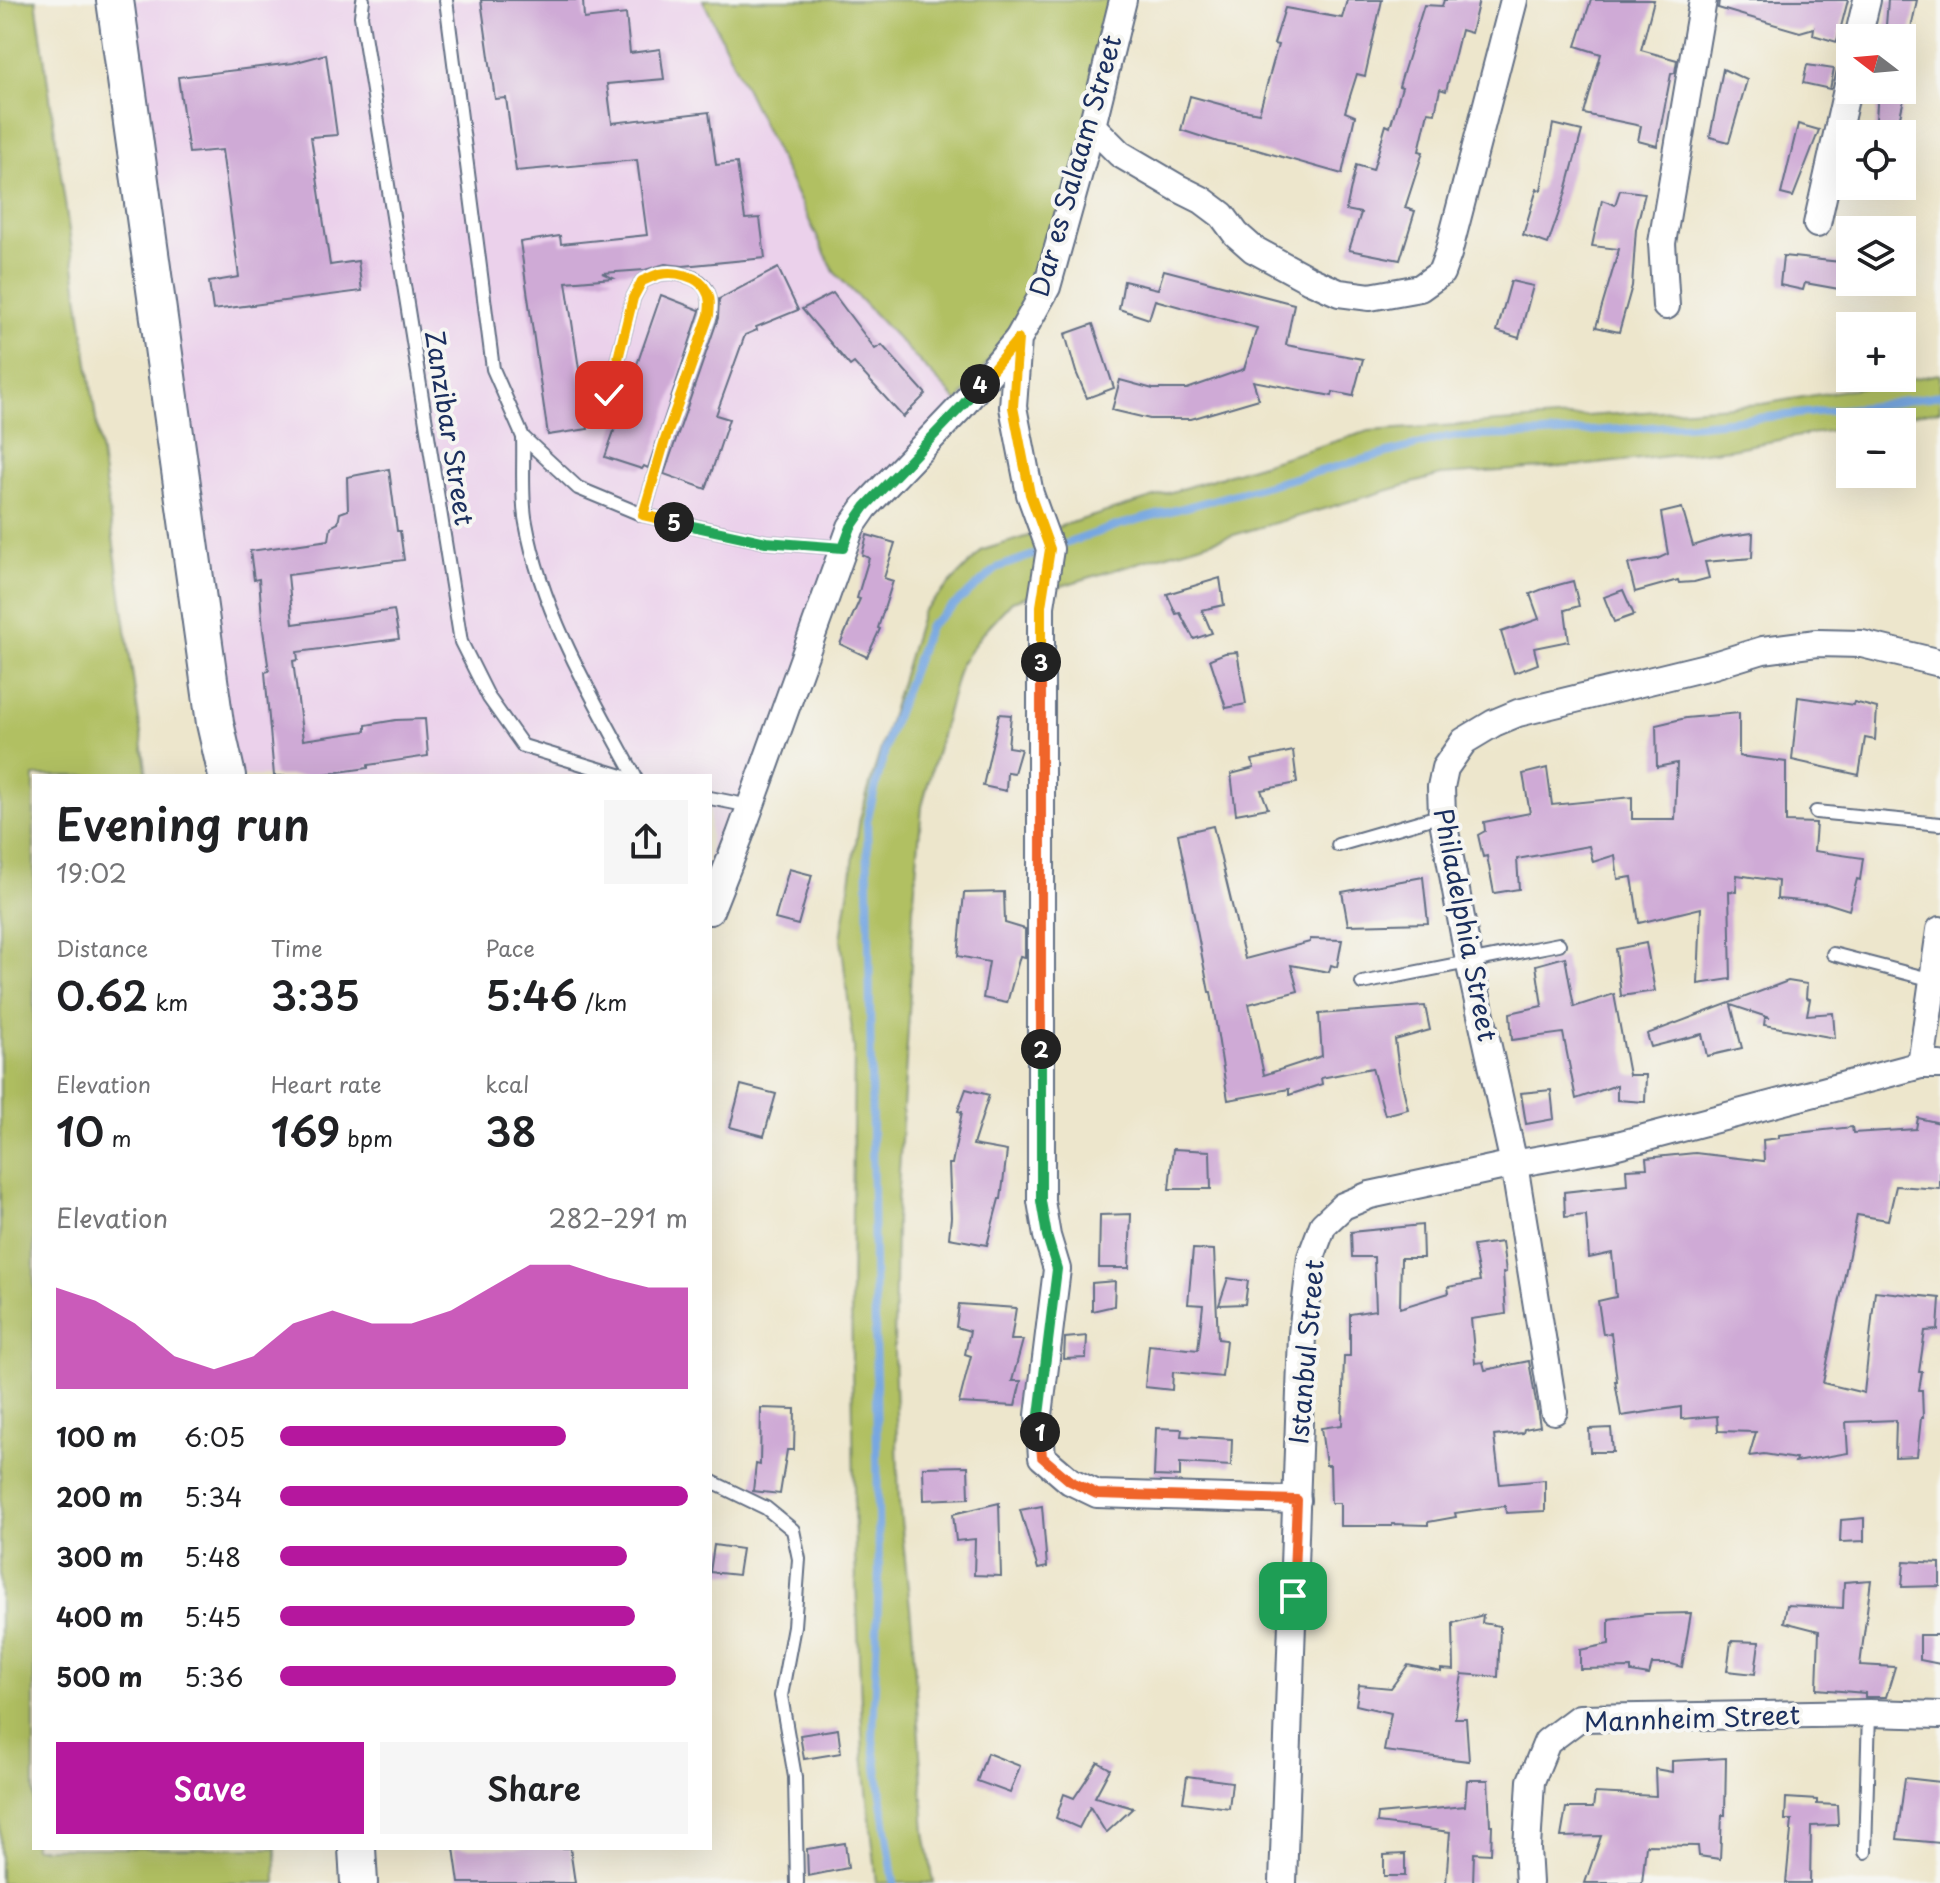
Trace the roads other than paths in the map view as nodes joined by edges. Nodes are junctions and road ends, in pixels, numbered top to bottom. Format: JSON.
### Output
{"nodes":[{"id":1,"x":115,"y":0,"type":"edge"},
{"id":2,"x":363,"y":0,"type":"edge"},
{"id":3,"x":446,"y":0,"type":"edge"},
{"id":4,"x":1123,"y":0,"type":"edge"},
{"id":5,"x":1514,"y":0,"type":"edge"},
{"id":6,"x":1703,"y":0,"type":"edge"},
{"id":7,"x":1867,"y":0,"type":"edge"},
{"id":8,"x":1861,"y":24,"type":"edge"},
{"id":9,"x":1844,"y":104,"type":"edge"},
{"id":10,"x":1092,"y":126,"type":"junction"},
{"id":11,"x":1817,"y":224,"type":"dead end"},
{"id":12,"x":1666,"y":306,"type":"dead end"},
{"id":13,"x":1018,"y":339,"type":"junction"},
{"id":14,"x":609,"y":395,"type":"dead end"},
{"id":15,"x":523,"y":437,"type":"junction"},
{"id":16,"x":643,"y":515,"type":"junction"},
{"id":17,"x":843,"y":548,"type":"junction"},
{"id":18,"x":1940,"y":662,"type":"edge"},
{"id":19,"x":215,"y":723,"type":"junction"},
{"id":20,"x":210,"y":774,"type":"edge"},
{"id":21,"x":227,"y":774,"type":"edge"},
{"id":22,"x":615,"y":774,"type":"edge"},
{"id":23,"x":634,"y":774,"type":"edge"},
{"id":24,"x":712,"y":798,"type":"edge"},
{"id":25,"x":750,"y":806,"type":"junction"},
{"id":26,"x":1816,"y":812,"type":"dead end"},
{"id":27,"x":1442,"y":815,"type":"junction"},
{"id":28,"x":1940,"y":824,"type":"edge"},
{"id":29,"x":1338,"y":845,"type":"dead end"},
{"id":30,"x":712,"y":906,"type":"edge"},
{"id":31,"x":1940,"y":930,"type":"edge"},
{"id":32,"x":1559,"y":944,"type":"dead end"},
{"id":33,"x":1833,"y":954,"type":"dead end"},
{"id":34,"x":1469,"y":961,"type":"junction"},
{"id":35,"x":1933,"y":980,"type":"junction"},
{"id":36,"x":1362,"y":983,"type":"dead end"},
{"id":37,"x":1930,"y":1065,"type":"edge"},
{"id":38,"x":1514,"y":1164,"type":"junction"},
{"id":39,"x":1554,"y":1411,"type":"dead end"},
{"id":40,"x":712,"y":1482,"type":"edge"},
{"id":41,"x":1297,"y":1500,"type":"junction"},
{"id":42,"x":1869,"y":1713,"type":"junction"},
{"id":43,"x":1940,"y":1715,"type":"edge"},
{"id":44,"x":357,"y":1850,"type":"edge"},
{"id":45,"x":1865,"y":1852,"type":"dead end"},
{"id":46,"x":359,"y":1883,"type":"edge"},
{"id":47,"x":797,"y":1883,"type":"edge"},
{"id":48,"x":1283,"y":1883,"type":"edge"},
{"id":49,"x":1529,"y":1883,"type":"edge"}],
"edges":[{"from":1,"to":19,"type":"main road"},
{"from":2,"to":22,"type":"lane","name":"Zanzibar Street"},
{"from":3,"to":15,"type":"lane","name":"Zanzibar Street"},
{"from":4,"to":10,"type":"street","name":"Dar es Salaam Street"},
{"from":5,"to":10,"type":"street"},
{"from":6,"to":12,"type":"street"},
{"from":7,"to":8,"type":"street"},
{"from":9,"to":11,"type":"street"},
{"from":10,"to":13,"type":"street","name":"Dar es Salaam Street"},
{"from":13,"to":17,"type":"street","name":"Dar es Salaam Street"},
{"from":13,"to":41,"type":"street"},
{"from":14,"to":16,"type":"lane"},
{"from":15,"to":16,"type":"lane","name":"Zanzibar Street"},
{"from":15,"to":23,"type":"lane","name":"Zanzibar Street"},
{"from":16,"to":17,"type":"lane","name":"Zanzibar Street"},
{"from":17,"to":25,"type":"street","name":"Dar es Salaam Street"},
{"from":18,"to":27,"type":"street","name":"Philadelphia Street"},
{"from":19,"to":20,"type":"main road"},
{"from":19,"to":21,"type":"main road"},
{"from":24,"to":25,"type":"lane"},
{"from":25,"to":30,"type":"street","name":"Dar es Salaam Street"},
{"from":26,"to":28,"type":"lane"},
{"from":27,"to":29,"type":"lane"},
{"from":27,"to":34,"type":"street","name":"Philadelphia Street"},
{"from":31,"to":35,"type":"street"},
{"from":32,"to":34,"type":"lane"},
{"from":33,"to":35,"type":"lane"},
{"from":34,"to":36,"type":"lane"},
{"from":34,"to":38,"type":"street","name":"Philadelphia Street"},
{"from":35,"to":37,"type":"street"},
{"from":37,"to":38,"type":"street","name":"Istanbul Street"},
{"from":38,"to":39,"type":"street","name":"Philadelphia Street"},
{"from":38,"to":41,"type":"street","name":"Istanbul Street"},
{"from":40,"to":47,"type":"lane"},
{"from":41,"to":48,"type":"street","name":"Istanbul Street"},
{"from":42,"to":43,"type":"street","name":"Mannheim Street"},
{"from":42,"to":45,"type":"lane"},
{"from":42,"to":49,"type":"street","name":"Mannheim Street"},
{"from":44,"to":46,"type":"main road"}]}
